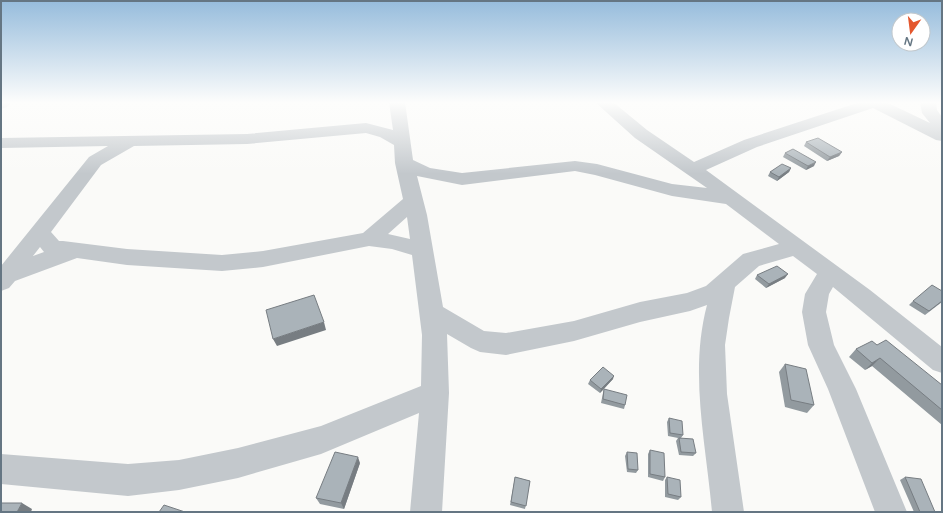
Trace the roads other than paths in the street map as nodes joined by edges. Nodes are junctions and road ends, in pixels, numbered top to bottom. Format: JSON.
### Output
{"nodes":[{"id":1,"x":370,"y":126,"type":"edge"},
{"id":2,"x":400,"y":126,"type":"edge"},
{"id":3,"x":631,"y":126,"type":"edge"},
{"id":4,"x":799,"y":126,"type":"edge"},
{"id":5,"x":922,"y":126,"type":"edge"},
{"id":6,"x":366,"y":128,"type":"junction"},
{"id":7,"x":942,"y":136,"type":"edge"},
{"id":8,"x":132,"y":141,"type":"junction"},
{"id":9,"x":1,"y":143,"type":"edge"},
{"id":10,"x":403,"y":153,"type":"junction"},
{"id":11,"x":693,"y":169,"type":"junction"},
{"id":12,"x":733,"y":199,"type":"junction"},
{"id":13,"x":413,"y":201,"type":"junction"},
{"id":14,"x":40,"y":233,"type":"junction"},
{"id":15,"x":370,"y":239,"type":"junction"},
{"id":16,"x":796,"y":247,"type":"junction"},
{"id":17,"x":423,"y":250,"type":"junction"},
{"id":18,"x":76,"y":251,"type":"junction"},
{"id":19,"x":830,"y":272,"type":"junction"},
{"id":20,"x":4,"y":278,"type":"edge"},
{"id":21,"x":725,"y":282,"type":"junction"},
{"id":22,"x":432,"y":313,"type":"junction"},
{"id":23,"x":942,"y":362,"type":"edge"},
{"id":24,"x":435,"y":393,"type":"junction"},
{"id":25,"x":1,"y":469,"type":"edge"},
{"id":26,"x":426,"y":512,"type":"edge"},
{"id":27,"x":728,"y":512,"type":"edge"},
{"id":28,"x":891,"y":512,"type":"edge"}],
"edges":[{"from":1,"to":6,"type":"street"},
{"from":2,"to":10,"type":"street"},
{"from":3,"to":11,"type":"street"},
{"from":4,"to":11,"type":"street"},
{"from":5,"to":7,"type":"street"},
{"from":6,"to":8,"type":"street"},
{"from":6,"to":10,"type":"street"},
{"from":8,"to":9,"type":"street"},
{"from":8,"to":14,"type":"street"},
{"from":10,"to":12,"type":"street"},
{"from":10,"to":13,"type":"street"},
{"from":11,"to":12,"type":"street"},
{"from":12,"to":16,"type":"street"},
{"from":13,"to":15,"type":"street"},
{"from":13,"to":17,"type":"street"},
{"from":14,"to":18,"type":"street"},
{"from":14,"to":20,"type":"street"},
{"from":15,"to":17,"type":"street"},
{"from":15,"to":18,"type":"street"},
{"from":16,"to":19,"type":"street"},
{"from":16,"to":21,"type":"street"},
{"from":17,"to":22,"type":"street"},
{"from":18,"to":20,"type":"street"},
{"from":19,"to":23,"type":"street"},
{"from":19,"to":28,"type":"street"},
{"from":21,"to":22,"type":"street"},
{"from":21,"to":27,"type":"street"},
{"from":22,"to":24,"type":"street"},
{"from":24,"to":25,"type":"street"},
{"from":24,"to":26,"type":"street"}]}
